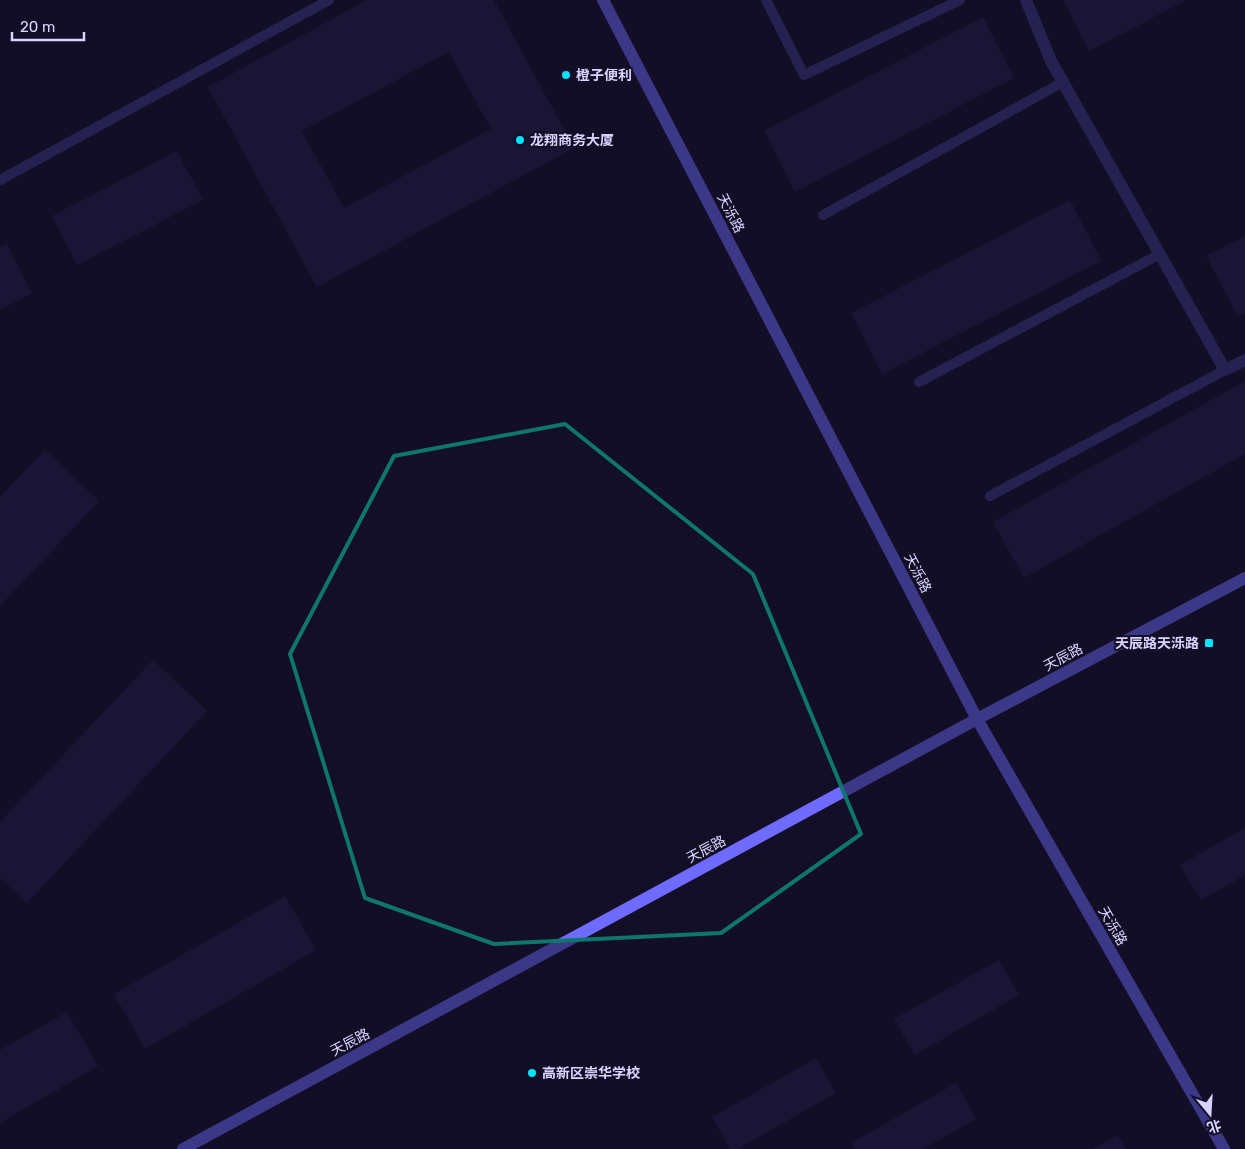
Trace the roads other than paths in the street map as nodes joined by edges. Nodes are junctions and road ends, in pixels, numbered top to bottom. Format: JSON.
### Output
{"nodes":[{"id":1,"x":328,"y":0,"type":"edge"},
{"id":2,"x":603,"y":0,"type":"edge"},
{"id":3,"x":766,"y":0,"type":"edge"},
{"id":4,"x":960,"y":0,"type":"edge"},
{"id":5,"x":1026,"y":0,"type":"edge"},
{"id":6,"x":1063,"y":82,"type":"junction"},
{"id":7,"x":0,"y":180,"type":"edge"},
{"id":8,"x":823,"y":214,"type":"dead end"},
{"id":9,"x":1160,"y":254,"type":"junction"},
{"id":10,"x":1245,"y":360,"type":"edge"},
{"id":11,"x":1225,"y":370,"type":"junction"},
{"id":12,"x":919,"y":382,"type":"dead end"},
{"id":13,"x":990,"y":496,"type":"dead end"},
{"id":14,"x":1245,"y":578,"type":"edge"},
{"id":15,"x":977,"y":719,"type":"junction"},
{"id":16,"x":182,"y":1149,"type":"edge"},
{"id":17,"x":1224,"y":1149,"type":"edge"}],
"edges":[{"from":1,"to":7,"type":"lane"},
{"from":2,"to":15,"type":"street","name":"天泺路"},
{"from":3,"to":4,"type":"lane"},
{"from":5,"to":6,"type":"street"},
{"from":6,"to":8,"type":"lane"},
{"from":6,"to":9,"type":"street"},
{"from":9,"to":11,"type":"street"},
{"from":9,"to":12,"type":"lane"},
{"from":10,"to":11,"type":"street"},
{"from":11,"to":13,"type":"lane"},
{"from":14,"to":15,"type":"street","name":"天辰路"},
{"from":15,"to":16,"type":"street","name":"天辰路"},
{"from":15,"to":17,"type":"street","name":"天泺路"}]}
